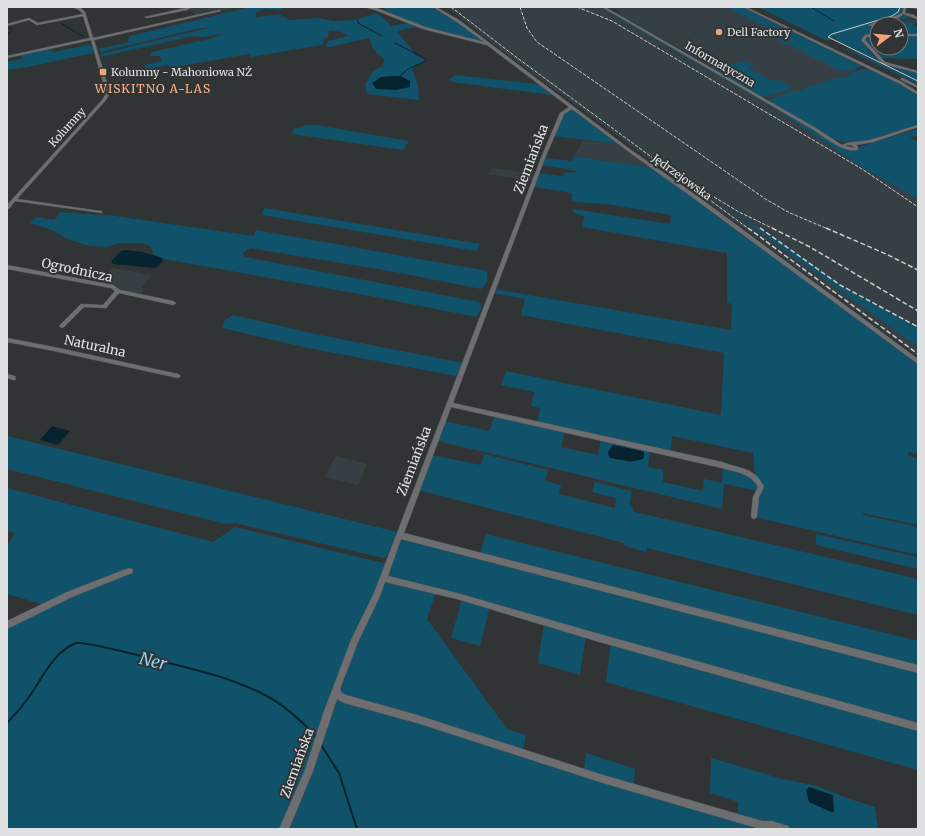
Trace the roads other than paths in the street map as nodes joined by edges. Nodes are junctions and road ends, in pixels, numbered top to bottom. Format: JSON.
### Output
{"nodes":[{"id":1,"x":74,"y":7,"type":"edge"},
{"id":2,"x":191,"y":7,"type":"edge"},
{"id":3,"x":365,"y":7,"type":"edge"},
{"id":4,"x":434,"y":7,"type":"edge"},
{"id":5,"x":603,"y":7,"type":"edge"},
{"id":6,"x":744,"y":7,"type":"edge"},
{"id":7,"x":749,"y":7,"type":"edge"},
{"id":8,"x":753,"y":7,"type":"edge"},
{"id":9,"x":905,"y":7,"type":"edge"},
{"id":10,"x":913,"y":7,"type":"edge"},
{"id":11,"x":918,"y":8,"type":"edge"},
{"id":12,"x":220,"y":11,"type":"dead end"},
{"id":13,"x":903,"y":13,"type":"junction"},
{"id":14,"x":84,"y":15,"type":"junction"},
{"id":15,"x":898,"y":16,"type":"edge"},
{"id":16,"x":147,"y":17,"type":"dead end"},
{"id":17,"x":918,"y":19,"type":"edge"},
{"id":18,"x":7,"y":25,"type":"edge"},
{"id":19,"x":869,"y":36,"type":"edge"},
{"id":20,"x":92,"y":39,"type":"junction"},
{"id":21,"x":489,"y":44,"type":"junction"},
{"id":22,"x":869,"y":48,"type":"edge"},
{"id":23,"x":877,"y":56,"type":"edge"},
{"id":24,"x":7,"y":57,"type":"edge"},
{"id":25,"x":918,"y":72,"type":"edge"},
{"id":26,"x":918,"y":88,"type":"edge"},
{"id":27,"x":918,"y":94,"type":"edge"},
{"id":28,"x":572,"y":107,"type":"junction"},
{"id":29,"x":917,"y":127,"type":"edge"},
{"id":30,"x":872,"y":141,"type":"junction"},
{"id":31,"x":852,"y":144,"type":"junction"},
{"id":32,"x":844,"y":145,"type":"junction"},
{"id":33,"x":857,"y":147,"type":"junction"},
{"id":34,"x":14,"y":200,"type":"junction"},
{"id":35,"x":7,"y":208,"type":"edge"},
{"id":36,"x":100,"y":212,"type":"dead end"},
{"id":37,"x":7,"y":267,"type":"edge"},
{"id":38,"x":118,"y":291,"type":"junction"},
{"id":39,"x":173,"y":303,"type":"dead end"},
{"id":40,"x":62,"y":326,"type":"dead end"},
{"id":41,"x":7,"y":340,"type":"edge"},
{"id":42,"x":918,"y":362,"type":"edge"},
{"id":43,"x":7,"y":376,"type":"edge"},
{"id":44,"x":178,"y":376,"type":"dead end"},
{"id":45,"x":14,"y":378,"type":"dead end"},
{"id":46,"x":449,"y":404,"type":"junction"},
{"id":47,"x":754,"y":516,"type":"dead end"},
{"id":48,"x":399,"y":535,"type":"junction"},
{"id":49,"x":129,"y":571,"type":"dead end"},
{"id":50,"x":383,"y":578,"type":"junction"},
{"id":51,"x":7,"y":625,"type":"edge"},
{"id":52,"x":918,"y":669,"type":"edge"},
{"id":53,"x":337,"y":690,"type":"junction"},
{"id":54,"x":918,"y":727,"type":"edge"},
{"id":55,"x":284,"y":829,"type":"edge"},
{"id":56,"x":784,"y":829,"type":"edge"}],
"edges":[{"from":1,"to":14,"type":"street"},
{"from":2,"to":16,"type":"street"},
{"from":3,"to":21,"type":"street"},
{"from":4,"to":21,"type":"street","name":"Jędrzejowska"},
{"from":5,"to":32,"type":"street","name":"Informatyczna"},
{"from":6,"to":27,"type":"street"},
{"from":7,"to":26,"type":"street"},
{"from":8,"to":26,"type":"street"},
{"from":9,"to":13,"type":"street"},
{"from":10,"to":11,"type":"street"},
{"from":12,"to":20,"type":"street"},
{"from":13,"to":15,"type":"street"},
{"from":13,"to":17,"type":"street"},
{"from":14,"to":18,"type":"street"},
{"from":14,"to":20,"type":"street","name":"Kolumny"},
{"from":19,"to":22,"type":"street"},
{"from":20,"to":24,"type":"street"},
{"from":20,"to":34,"type":"street","name":"Kolumny"},
{"from":21,"to":28,"type":"street","name":"Jędrzejowska"},
{"from":23,"to":25,"type":"street"},
{"from":28,"to":42,"type":"street","name":"Jędrzejowska"},
{"from":28,"to":46,"type":"street","name":"Ziemiańska"},
{"from":29,"to":30,"type":"street","name":"Informatyczna"},
{"from":30,"to":31,"type":"street","name":"Informatyczna"},
{"from":30,"to":33,"type":"street","name":"Informatyczna"},
{"from":31,"to":32,"type":"street","name":"Informatyczna"},
{"from":31,"to":33,"type":"street"},
{"from":32,"to":33,"type":"street","name":"Informatyczna"},
{"from":34,"to":35,"type":"street","name":"Kolumny"},
{"from":34,"to":36,"type":"street"},
{"from":37,"to":38,"type":"street","name":"Ogrodnicza"},
{"from":38,"to":39,"type":"street"},
{"from":38,"to":40,"type":"street","name":"Ogrodnicza"},
{"from":41,"to":44,"type":"street","name":"Naturalna"},
{"from":43,"to":45,"type":"street"},
{"from":46,"to":47,"type":"street"},
{"from":46,"to":48,"type":"street","name":"Ziemiańska"},
{"from":48,"to":50,"type":"street","name":"Ziemiańska"},
{"from":48,"to":52,"type":"street"},
{"from":49,"to":51,"type":"street"},
{"from":50,"to":53,"type":"street","name":"Ziemiańska"},
{"from":50,"to":54,"type":"street"},
{"from":53,"to":55,"type":"street","name":"Ziemiańska"},
{"from":53,"to":56,"type":"street"}]}
